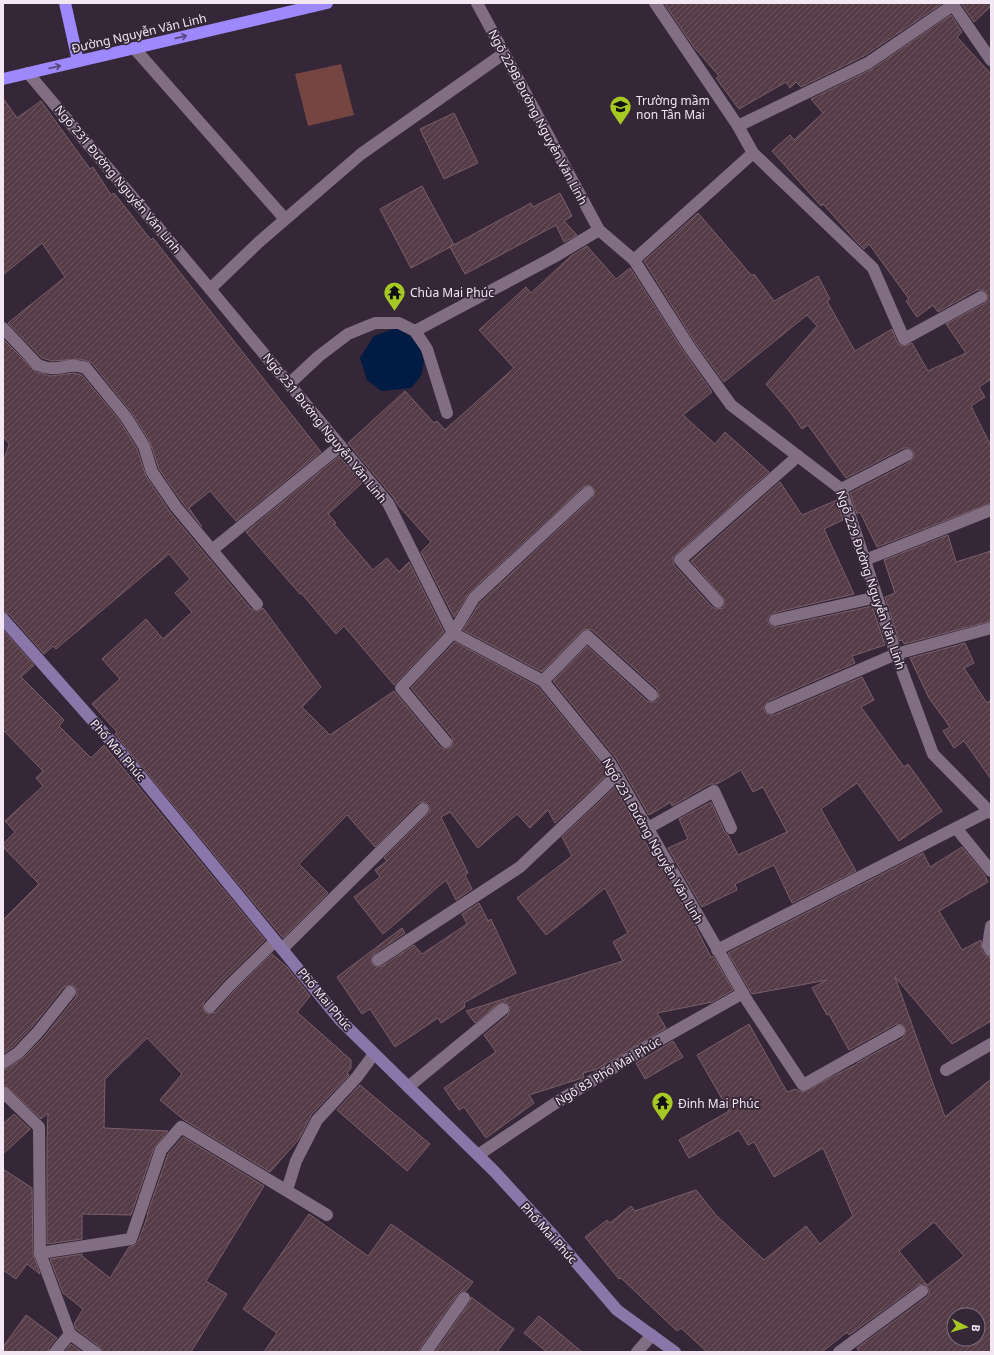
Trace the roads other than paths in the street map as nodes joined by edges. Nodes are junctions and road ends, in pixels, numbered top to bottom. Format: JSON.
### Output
{"nodes":[{"id":1,"x":65,"y":3,"type":"edge"},
{"id":2,"x":328,"y":3,"type":"edge"},
{"id":3,"x":477,"y":3,"type":"edge"},
{"id":4,"x":655,"y":3,"type":"edge"},
{"id":5,"x":134,"y":48,"type":"junction"},
{"id":6,"x":989,"y":52,"type":"edge"},
{"id":7,"x":503,"y":54,"type":"junction"},
{"id":8,"x":78,"y":61,"type":"junction"},
{"id":9,"x":28,"y":73,"type":"junction"},
{"id":10,"x":3,"y":79,"type":"edge"},
{"id":11,"x":738,"y":126,"type":"junction"},
{"id":12,"x":753,"y":153,"type":"junction"},
{"id":13,"x":285,"y":219,"type":"junction"},
{"id":14,"x":599,"y":230,"type":"junction"},
{"id":15,"x":634,"y":260,"type":"junction"},
{"id":16,"x":210,"y":288,"type":"junction"},
{"id":17,"x":981,"y":297,"type":"dead end"},
{"id":18,"x":3,"y":328,"type":"edge"},
{"id":19,"x":415,"y":331,"type":"junction"},
{"id":20,"x":289,"y":384,"type":"junction"},
{"id":21,"x":447,"y":413,"type":"dead end"},
{"id":22,"x":340,"y":446,"type":"junction"},
{"id":23,"x":907,"y":455,"type":"dead end"},
{"id":24,"x":798,"y":456,"type":"junction"},
{"id":25,"x":841,"y":488,"type":"junction"},
{"id":26,"x":588,"y":492,"type":"dead end"},
{"id":27,"x":991,"y":510,"type":"edge"},
{"id":28,"x":212,"y":550,"type":"junction"},
{"id":29,"x":865,"y":560,"type":"junction"},
{"id":30,"x":877,"y":597,"type":"junction"},
{"id":31,"x":718,"y":602,"type":"dead end"},
{"id":32,"x":257,"y":604,"type":"dead end"},
{"id":33,"x":3,"y":619,"type":"edge"},
{"id":34,"x":775,"y":620,"type":"dead end"},
{"id":35,"x":991,"y":628,"type":"edge"},
{"id":36,"x":453,"y":634,"type":"junction"},
{"id":37,"x":896,"y":654,"type":"junction"},
{"id":38,"x":544,"y":681,"type":"junction"},
{"id":39,"x":652,"y":695,"type":"dead end"},
{"id":40,"x":771,"y":708,"type":"dead end"},
{"id":41,"x":446,"y":742,"type":"dead end"},
{"id":42,"x":617,"y":775,"type":"junction"},
{"id":43,"x":423,"y":809,"type":"dead end"},
{"id":44,"x":990,"y":812,"type":"edge"},
{"id":45,"x":648,"y":828,"type":"junction"},
{"id":46,"x":731,"y":828,"type":"dead end"},
{"id":47,"x":956,"y":828,"type":"junction"},
{"id":48,"x":991,"y":871,"type":"edge"},
{"id":49,"x":991,"y":926,"type":"edge"},
{"id":50,"x":279,"y":945,"type":"junction"},
{"id":51,"x":717,"y":950,"type":"junction"},
{"id":52,"x":991,"y":951,"type":"edge"},
{"id":53,"x":378,"y":960,"type":"dead end"},
{"id":54,"x":70,"y":992,"type":"dead end"},
{"id":55,"x":745,"y":997,"type":"junction"},
{"id":56,"x":210,"y":1007,"type":"dead end"},
{"id":57,"x":503,"y":1009,"type":"dead end"},
{"id":58,"x":898,"y":1031,"type":"dead end"},
{"id":59,"x":991,"y":1044,"type":"edge"},
{"id":60,"x":374,"y":1054,"type":"junction"},
{"id":61,"x":3,"y":1063,"type":"edge"},
{"id":62,"x":946,"y":1070,"type":"dead end"},
{"id":63,"x":408,"y":1087,"type":"junction"},
{"id":64,"x":3,"y":1092,"type":"edge"},
{"id":65,"x":478,"y":1155,"type":"junction"},
{"id":66,"x":287,"y":1190,"type":"junction"},
{"id":67,"x":327,"y":1215,"type":"dead end"},
{"id":68,"x":40,"y":1253,"type":"junction"},
{"id":69,"x":922,"y":1291,"type":"dead end"},
{"id":70,"x":464,"y":1298,"type":"dead end"},
{"id":71,"x":70,"y":1334,"type":"junction"},
{"id":72,"x":652,"y":1335,"type":"junction"},
{"id":73,"x":55,"y":1352,"type":"edge"},
{"id":74,"x":95,"y":1352,"type":"edge"},
{"id":75,"x":426,"y":1352,"type":"edge"},
{"id":76,"x":637,"y":1352,"type":"edge"},
{"id":77,"x":675,"y":1352,"type":"edge"},
{"id":78,"x":839,"y":1352,"type":"edge"}],
"edges":[{"from":1,"to":8,"type":"highway"},
{"from":5,"to":2,"type":"highway","name":"Đường Nguyễn Văn Linh","one_way":true},
{"from":3,"to":7,"type":"street","name":"Ngõ 229B Đường Nguyễn Văn Linh"},
{"from":4,"to":11,"type":"street"},
{"from":5,"to":8,"type":"highway","name":"Đường Nguyễn Văn Linh"},
{"from":5,"to":13,"type":"street"},
{"from":6,"to":11,"type":"street"},
{"from":7,"to":13,"type":"street"},
{"from":7,"to":14,"type":"street","name":"Ngõ 229B Đường Nguyễn Văn Linh"},
{"from":9,"to":8,"type":"highway","name":"Đường Nguyễn Văn Linh","one_way":true},
{"from":9,"to":10,"type":"highway","name":"Đường Nguyễn Văn Linh"},
{"from":9,"to":16,"type":"street","name":"Ngõ 231 Đường Nguyễn Văn Linh"},
{"from":11,"to":12,"type":"street"},
{"from":12,"to":15,"type":"street"},
{"from":12,"to":17,"type":"street"},
{"from":13,"to":16,"type":"street"},
{"from":14,"to":15,"type":"street","name":"Ngõ 229 Đường Nguyễn Văn Linh"},
{"from":14,"to":19,"type":"street"},
{"from":15,"to":24,"type":"street","name":"Ngõ 229 Đường Nguyễn Văn Linh"},
{"from":16,"to":20,"type":"street","name":"Ngõ 231 Đường Nguyễn Văn Linh"},
{"from":18,"to":28,"type":"street"},
{"from":19,"to":20,"type":"street"},
{"from":19,"to":21,"type":"street"},
{"from":20,"to":22,"type":"street","name":"Ngõ 231 Đường Nguyễn Văn Linh"},
{"from":22,"to":28,"type":"street"},
{"from":22,"to":36,"type":"street","name":"Ngõ 231 Đường Nguyễn Văn Linh"},
{"from":23,"to":25,"type":"street"},
{"from":24,"to":25,"type":"street","name":"Ngõ 229 Đường Nguyễn Văn Linh"},
{"from":24,"to":31,"type":"street"},
{"from":25,"to":29,"type":"street","name":"Ngõ 229 Đường Nguyễn Văn Linh"},
{"from":26,"to":36,"type":"street"},
{"from":27,"to":29,"type":"street"},
{"from":28,"to":32,"type":"street"},
{"from":29,"to":30,"type":"street","name":"Ngõ 229 Đường Nguyễn Văn Linh"},
{"from":30,"to":34,"type":"street"},
{"from":30,"to":37,"type":"street","name":"Ngõ 229 Đường Nguyễn Văn Linh"},
{"from":33,"to":50,"type":"street","name":"Phố Mai Phúc"},
{"from":35,"to":37,"type":"street"},
{"from":36,"to":38,"type":"street","name":"Ngõ 231 Đường Nguyễn Văn Linh"},
{"from":36,"to":41,"type":"street"},
{"from":37,"to":40,"type":"street"},
{"from":37,"to":44,"type":"street","name":"Ngõ 229 Đường Nguyễn Văn Linh"},
{"from":38,"to":39,"type":"street"},
{"from":38,"to":42,"type":"street","name":"Ngõ 231 Đường Nguyễn Văn Linh"},
{"from":42,"to":45,"type":"street","name":"Ngõ 231 Đường Nguyễn Văn Linh"},
{"from":42,"to":53,"type":"street"},
{"from":43,"to":50,"type":"street"},
{"from":44,"to":47,"type":"street"},
{"from":45,"to":46,"type":"street"},
{"from":45,"to":51,"type":"street","name":"Ngõ 231 Đường Nguyễn Văn Linh"},
{"from":47,"to":48,"type":"street"},
{"from":47,"to":51,"type":"street"},
{"from":49,"to":52,"type":"street"},
{"from":50,"to":56,"type":"street"},
{"from":50,"to":60,"type":"street","name":"Phố Mai Phúc"},
{"from":51,"to":55,"type":"street","name":"Ngõ 231 Đường Nguyễn Văn Linh"},
{"from":54,"to":61,"type":"street"},
{"from":55,"to":58,"type":"street","name":"Ngõ 231 Đường Nguyễn Văn Linh"},
{"from":55,"to":65,"type":"street","name":"Ngõ 83 Phố Mai Phúc"},
{"from":57,"to":63,"type":"street"},
{"from":59,"to":62,"type":"street"},
{"from":60,"to":63,"type":"street","name":"Phố Mai Phúc"},
{"from":60,"to":66,"type":"street"},
{"from":63,"to":65,"type":"street","name":"Phố Mai Phúc"},
{"from":64,"to":68,"type":"street"},
{"from":65,"to":72,"type":"street","name":"Phố Mai Phúc"},
{"from":66,"to":67,"type":"street"},
{"from":66,"to":68,"type":"street"},
{"from":68,"to":71,"type":"street"},
{"from":69,"to":78,"type":"street"},
{"from":70,"to":75,"type":"street"},
{"from":71,"to":73,"type":"street"},
{"from":71,"to":74,"type":"street"},
{"from":72,"to":76,"type":"street"},
{"from":72,"to":77,"type":"street","name":"Phố Mai Phúc"}]}
